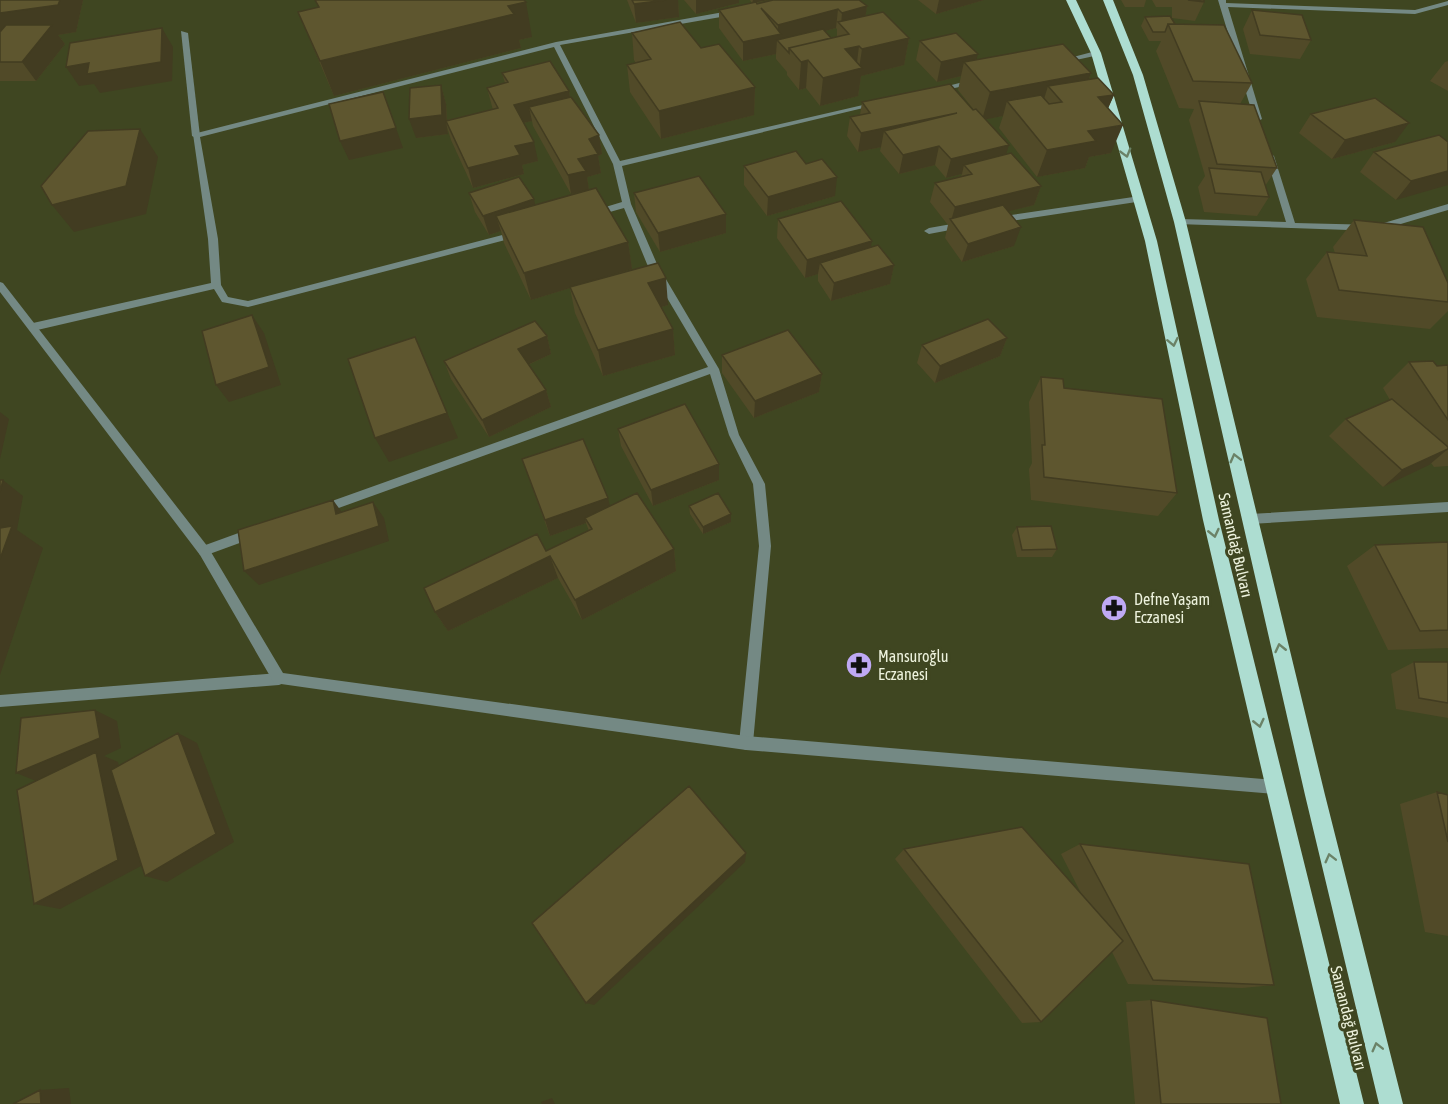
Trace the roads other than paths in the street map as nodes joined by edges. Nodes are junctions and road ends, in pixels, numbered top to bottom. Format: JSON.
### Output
{"nodes":[{"id":1,"x":1071,"y":0,"type":"edge"},
{"id":2,"x":1108,"y":0,"type":"edge"},
{"id":3,"x":1428,"y":0,"type":"edge"},
{"id":4,"x":1223,"y":3,"type":"edge"},
{"id":5,"x":1448,"y":3,"type":"edge"},
{"id":6,"x":1433,"y":8,"type":"junction"},
{"id":7,"x":743,"y":10,"type":"edge"},
{"id":8,"x":184,"y":33,"type":"dead end"},
{"id":9,"x":556,"y":44,"type":"junction"},
{"id":10,"x":1096,"y":53,"type":"junction"},
{"id":11,"x":1051,"y":63,"type":"edge"},
{"id":12,"x":982,"y":79,"type":"edge"},
{"id":13,"x":925,"y":93,"type":"edge"},
{"id":14,"x":891,"y":100,"type":"edge"},
{"id":15,"x":1260,"y":126,"type":"edge"},
{"id":16,"x":196,"y":136,"type":"junction"},
{"id":17,"x":1267,"y":148,"type":"edge"},
{"id":18,"x":617,"y":164,"type":"junction"},
{"id":19,"x":1140,"y":199,"type":"junction"},
{"id":20,"x":627,"y":204,"type":"junction"},
{"id":21,"x":1448,"y":207,"type":"edge"},
{"id":22,"x":582,"y":216,"type":"edge"},
{"id":23,"x":986,"y":222,"type":"edge"},
{"id":24,"x":1180,"y":222,"type":"junction"},
{"id":25,"x":974,"y":224,"type":"edge"},
{"id":26,"x":1291,"y":225,"type":"junction"},
{"id":27,"x":1377,"y":228,"type":"junction"},
{"id":28,"x":929,"y":231,"type":"dead end"},
{"id":29,"x":525,"y":232,"type":"edge"},
{"id":30,"x":1386,"y":236,"type":"edge"},
{"id":31,"x":0,"y":285,"type":"edge"},
{"id":32,"x":216,"y":285,"type":"junction"},
{"id":33,"x":33,"y":327,"type":"junction"},
{"id":34,"x":714,"y":369,"type":"junction"},
{"id":35,"x":1448,"y":507,"type":"edge"},
{"id":36,"x":315,"y":511,"type":"edge"},
{"id":37,"x":1250,"y":519,"type":"junction"},
{"id":38,"x":271,"y":527,"type":"edge"},
{"id":39,"x":204,"y":550,"type":"junction"},
{"id":40,"x":279,"y":679,"type":"junction"},
{"id":41,"x":0,"y":701,"type":"edge"},
{"id":42,"x":746,"y":743,"type":"junction"},
{"id":43,"x":1274,"y":787,"type":"junction"},
{"id":44,"x":1352,"y":1104,"type":"edge"},
{"id":45,"x":1391,"y":1104,"type":"edge"}],
"edges":[{"from":1,"to":10,"type":"highway","name":"Samandağ Bulvarı"},
{"from":2,"to":24,"type":"highway","name":"Samandağ Bulvarı"},
{"from":3,"to":6,"type":"street"},
{"from":4,"to":6,"type":"street"},
{"from":4,"to":15,"type":"street"},
{"from":5,"to":6,"type":"street"},
{"from":7,"to":9,"type":"street"},
{"from":8,"to":16,"type":"street"},
{"from":9,"to":16,"type":"street"},
{"from":9,"to":18,"type":"street"},
{"from":10,"to":11,"type":"street"},
{"from":10,"to":19,"type":"highway","name":"Samandağ Bulvarı","one_way":true},
{"from":12,"to":13,"type":"street"},
{"from":14,"to":18,"type":"street"},
{"from":16,"to":32,"type":"street"},
{"from":17,"to":26,"type":"street"},
{"from":18,"to":20,"type":"street"},
{"from":19,"to":23,"type":"street"},
{"from":19,"to":43,"type":"highway","name":"Samandağ Bulvarı","one_way":true},
{"from":20,"to":22,"type":"street"},
{"from":20,"to":34,"type":"street"},
{"from":21,"to":27,"type":"street"},
{"from":24,"to":26,"type":"street"},
{"from":37,"to":24,"type":"highway","name":"Samandağ Bulvarı","one_way":true},
{"from":25,"to":28,"type":"street"},
{"from":26,"to":27,"type":"street"},
{"from":27,"to":30,"type":"street"},
{"from":29,"to":32,"type":"street"},
{"from":31,"to":33,"type":"street"},
{"from":32,"to":33,"type":"street"},
{"from":33,"to":39,"type":"street"},
{"from":34,"to":36,"type":"street"},
{"from":34,"to":42,"type":"street"},
{"from":35,"to":37,"type":"street"},
{"from":45,"to":37,"type":"highway","name":"Samandağ Bulvarı","one_way":true},
{"from":38,"to":39,"type":"street"},
{"from":39,"to":40,"type":"street"},
{"from":40,"to":41,"type":"street"},
{"from":40,"to":42,"type":"street"},
{"from":42,"to":43,"type":"street"},
{"from":43,"to":44,"type":"highway","name":"Samandağ Bulvarı"}]}
